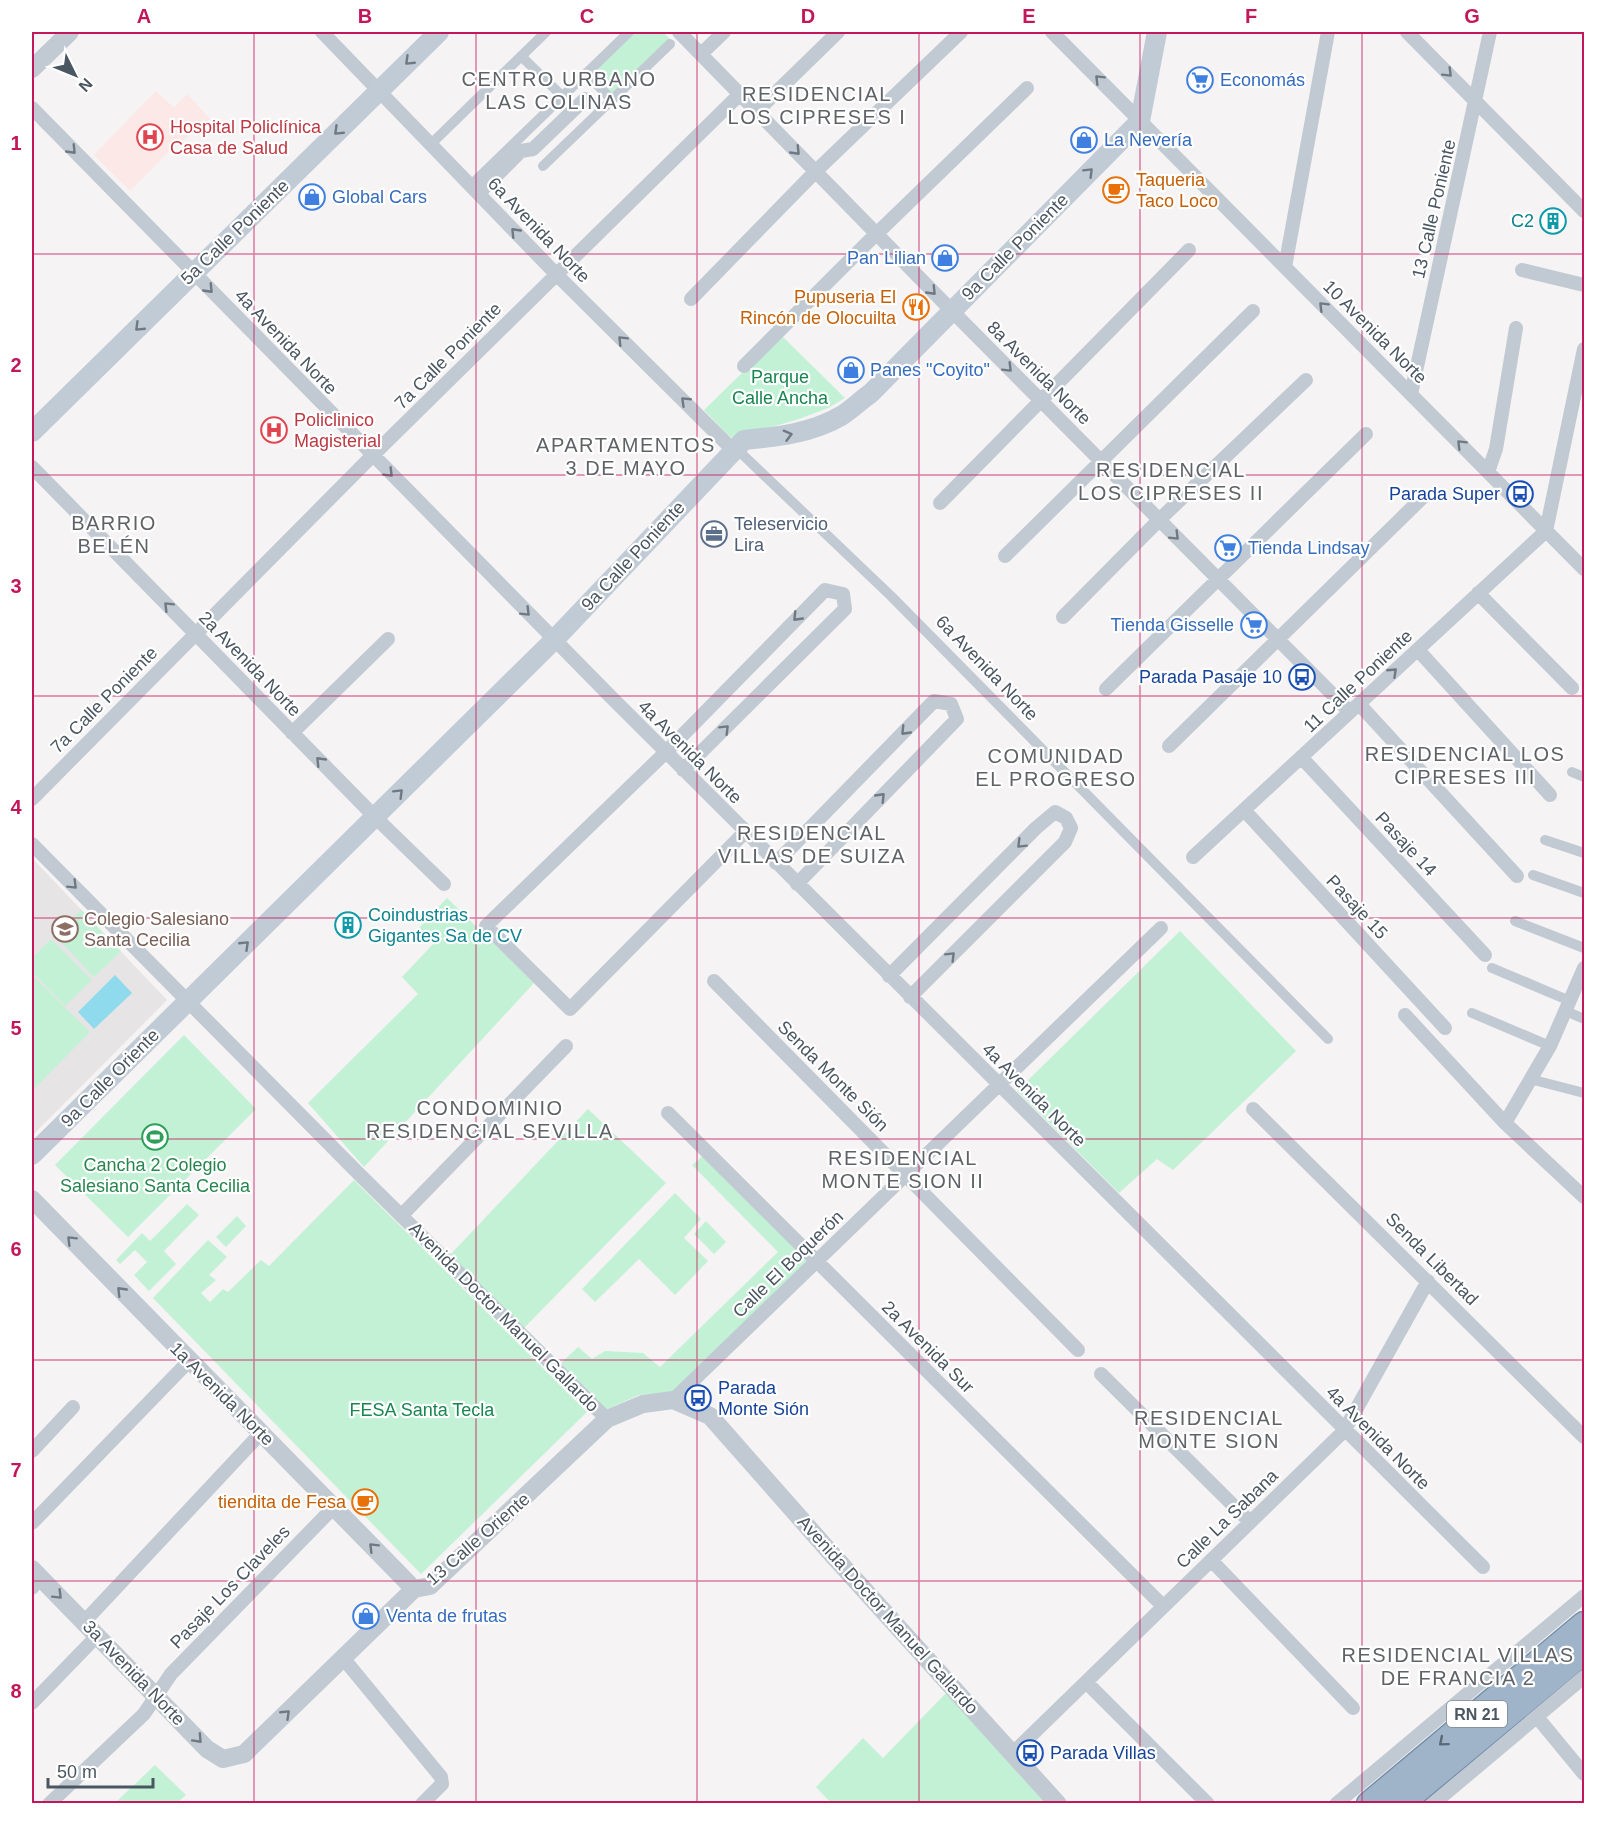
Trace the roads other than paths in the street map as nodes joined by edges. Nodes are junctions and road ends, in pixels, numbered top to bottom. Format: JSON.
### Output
{"nodes":[{"id":1,"x":70,"y":32,"type":"edge"},
{"id":2,"x":322,"y":32,"type":"edge"},
{"id":3,"x":439,"y":32,"type":"edge"},
{"id":4,"x":546,"y":32,"type":"edge"},
{"id":5,"x":629,"y":32,"type":"edge"},
{"id":6,"x":679,"y":32,"type":"edge"},
{"id":7,"x":724,"y":32,"type":"edge"},
{"id":8,"x":838,"y":32,"type":"edge"},
{"id":9,"x":962,"y":32,"type":"edge"},
{"id":10,"x":1052,"y":32,"type":"edge"},
{"id":11,"x":1156,"y":32,"type":"edge"},
{"id":12,"x":1328,"y":32,"type":"edge"},
{"id":13,"x":1407,"y":32,"type":"edge"},
{"id":14,"x":1490,"y":32,"type":"edge"},
{"id":15,"x":670,"y":44,"type":"dead end"},
{"id":16,"x":701,"y":54,"type":"junction"},
{"id":17,"x":521,"y":56,"type":"junction"},
{"id":18,"x":32,"y":69,"type":"edge"},
{"id":19,"x":586,"y":73,"type":"junction"},
{"id":20,"x":1027,"y":88,"type":"dead end"},
{"id":21,"x":380,"y":90,"type":"junction"},
{"id":22,"x":740,"y":94,"type":"junction"},
{"id":23,"x":562,"y":96,"type":"junction"},
{"id":24,"x":585,"y":99,"type":"dead end"},
{"id":25,"x":612,"y":100,"type":"junction"},
{"id":26,"x":1476,"y":101,"type":"junction"},
{"id":27,"x":32,"y":108,"type":"edge"},
{"id":28,"x":757,"y":111,"type":"junction"},
{"id":29,"x":1140,"y":121,"type":"junction"},
{"id":30,"x":431,"y":144,"type":"junction"},
{"id":31,"x":543,"y":166,"type":"dead end"},
{"id":32,"x":816,"y":171,"type":"junction"},
{"id":33,"x":475,"y":189,"type":"junction"},
{"id":34,"x":1584,"y":211,"type":"edge"},
{"id":35,"x":877,"y":234,"type":"junction"},
{"id":36,"x":1189,"y":250,"type":"dead end"},
{"id":37,"x":1285,"y":267,"type":"junction"},
{"id":38,"x":1522,"y":270,"type":"dead end"},
{"id":39,"x":193,"y":273,"type":"junction"},
{"id":40,"x":556,"y":274,"type":"junction"},
{"id":41,"x":1584,"y":285,"type":"edge"},
{"id":42,"x":690,"y":299,"type":"dead end"},
{"id":43,"x":952,"y":311,"type":"junction"},
{"id":44,"x":1253,"y":311,"type":"dead end"},
{"id":45,"x":1516,"y":328,"type":"dead end"},
{"id":46,"x":1584,"y":349,"type":"edge"},
{"id":47,"x":744,"y":366,"type":"dead end"},
{"id":48,"x":1306,"y":380,"type":"dead end"},
{"id":49,"x":1411,"y":394,"type":"junction"},
{"id":50,"x":1040,"y":400,"type":"junction"},
{"id":51,"x":32,"y":432,"type":"edge"},
{"id":52,"x":1366,"y":434,"type":"dead end"},
{"id":53,"x":738,"y":453,"type":"junction"},
{"id":54,"x":372,"y":456,"type":"junction"},
{"id":55,"x":1100,"y":460,"type":"junction"},
{"id":56,"x":32,"y":467,"type":"edge"},
{"id":57,"x":1488,"y":472,"type":"junction"},
{"id":58,"x":1423,"y":497,"type":"dead end"},
{"id":59,"x":940,"y":503,"type":"dead end"},
{"id":60,"x":1159,"y":519,"type":"junction"},
{"id":61,"x":1546,"y":531,"type":"junction"},
{"id":62,"x":1005,"y":556,"type":"dead end"},
{"id":63,"x":1584,"y":569,"type":"edge"},
{"id":64,"x":1218,"y":579,"type":"junction"},
{"id":65,"x":1478,"y":593,"type":"junction"},
{"id":66,"x":1064,"y":617,"type":"dead end"},
{"id":67,"x":195,"y":633,"type":"junction"},
{"id":68,"x":388,"y":639,"type":"dead end"},
{"id":69,"x":1277,"y":639,"type":"junction"},
{"id":70,"x":554,"y":640,"type":"junction"},
{"id":71,"x":1418,"y":650,"type":"junction"},
{"id":72,"x":1572,"y":688,"type":"dead end"},
{"id":73,"x":1106,"y":689,"type":"dead end"},
{"id":74,"x":1355,"y":708,"type":"junction"},
{"id":75,"x":292,"y":733,"type":"junction"},
{"id":76,"x":1169,"y":746,"type":"dead end"},
{"id":77,"x":666,"y":752,"type":"junction"},
{"id":78,"x":1301,"y":757,"type":"junction"},
{"id":79,"x":683,"y":770,"type":"junction"},
{"id":80,"x":1572,"y":772,"type":"dead end"},
{"id":81,"x":1584,"y":777,"type":"edge"},
{"id":82,"x":1550,"y":795,"type":"dead end"},
{"id":83,"x":32,"y":800,"type":"edge"},
{"id":84,"x":1244,"y":810,"type":"junction"},
{"id":85,"x":375,"y":817,"type":"junction"},
{"id":86,"x":745,"y":832,"type":"junction"},
{"id":87,"x":1545,"y":840,"type":"dead end"},
{"id":88,"x":32,"y":844,"type":"edge"},
{"id":89,"x":1584,"y":853,"type":"edge"},
{"id":90,"x":1193,"y":856,"type":"dead end"},
{"id":91,"x":776,"y":863,"type":"junction"},
{"id":92,"x":1533,"y":875,"type":"dead end"},
{"id":93,"x":1517,"y":876,"type":"dead end"},
{"id":94,"x":444,"y":884,"type":"dead end"},
{"id":95,"x":796,"y":884,"type":"junction"},
{"id":96,"x":1584,"y":893,"type":"edge"},
{"id":97,"x":1515,"y":921,"type":"dead end"},
{"id":98,"x":1161,"y":928,"type":"dead end"},
{"id":99,"x":1584,"y":948,"type":"edge"},
{"id":100,"x":1488,"y":962,"type":"joint"},
{"id":101,"x":1584,"y":968,"type":"edge"},
{"id":102,"x":889,"y":976,"type":"junction"},
{"id":103,"x":714,"y":981,"type":"dead end"},
{"id":104,"x":910,"y":997,"type":"junction"},
{"id":105,"x":189,"y":1000,"type":"junction"},
{"id":106,"x":1568,"y":1006,"type":"junction"},
{"id":107,"x":1472,"y":1013,"type":"dead end"},
{"id":108,"x":1405,"y":1015,"type":"dead end"},
{"id":109,"x":1584,"y":1019,"type":"edge"},
{"id":110,"x":1445,"y":1028,"type":"dead end"},
{"id":111,"x":1328,"y":1039,"type":"dead end"},
{"id":112,"x":566,"y":1046,"type":"dead end"},
{"id":113,"x":1550,"y":1046,"type":"junction"},
{"id":114,"x":1530,"y":1079,"type":"junction"},
{"id":115,"x":998,"y":1086,"type":"junction"},
{"id":116,"x":1584,"y":1093,"type":"edge"},
{"id":117,"x":1252,"y":1109,"type":"dead end"},
{"id":118,"x":668,"y":1113,"type":"dead end"},
{"id":119,"x":1505,"y":1123,"type":"junction"},
{"id":120,"x":32,"y":1155,"type":"edge"},
{"id":121,"x":906,"y":1176,"type":"junction"},
{"id":122,"x":1584,"y":1197,"type":"edge"},
{"id":123,"x":32,"y":1199,"type":"edge"},
{"id":124,"x":401,"y":1216,"type":"junction"},
{"id":125,"x":816,"y":1262,"type":"junction"},
{"id":126,"x":1428,"y":1281,"type":"junction"},
{"id":127,"x":1078,"y":1350,"type":"dead end"},
{"id":128,"x":189,"y":1361,"type":"junction"},
{"id":129,"x":1101,"y":1374,"type":"dead end"},
{"id":130,"x":674,"y":1400,"type":"junction"},
{"id":131,"x":73,"y":1407,"type":"dead end"},
{"id":132,"x":607,"y":1419,"type":"junction"},
{"id":133,"x":1344,"y":1431,"type":"junction"},
{"id":134,"x":261,"y":1433,"type":"junction"},
{"id":135,"x":1584,"y":1437,"type":"edge"},
{"id":136,"x":32,"y":1451,"type":"edge"},
{"id":137,"x":334,"y":1507,"type":"junction"},
{"id":138,"x":1251,"y":1522,"type":"junction"},
{"id":139,"x":32,"y":1523,"type":"edge"},
{"id":140,"x":1211,"y":1560,"type":"junction"},
{"id":141,"x":1483,"y":1567,"type":"dead end"},
{"id":142,"x":34,"y":1578,"type":"edge"},
{"id":143,"x":414,"y":1588,"type":"junction"},
{"id":144,"x":1584,"y":1596,"type":"edge"},
{"id":145,"x":1163,"y":1606,"type":"junction"},
{"id":146,"x":84,"y":1622,"type":"junction"},
{"id":147,"x":1584,"y":1624,"type":"edge"},
{"id":148,"x":97,"y":1636,"type":"junction"},
{"id":149,"x":1584,"y":1652,"type":"edge"},
{"id":150,"x":343,"y":1658,"type":"junction"},
{"id":151,"x":1584,"y":1677,"type":"edge"},
{"id":152,"x":1086,"y":1682,"type":"junction"},
{"id":153,"x":157,"y":1696,"type":"junction"},
{"id":154,"x":32,"y":1703,"type":"edge"},
{"id":155,"x":1353,"y":1708,"type":"dead end"},
{"id":156,"x":1537,"y":1717,"type":"junction"},
{"id":157,"x":1013,"y":1753,"type":"junction"},
{"id":158,"x":244,"y":1754,"type":"joint"},
{"id":159,"x":1584,"y":1774,"type":"edge"},
{"id":160,"x":49,"y":1803,"type":"edge"},
{"id":161,"x":422,"y":1803,"type":"edge"},
{"id":162,"x":1058,"y":1803,"type":"edge"},
{"id":163,"x":1208,"y":1803,"type":"edge"},
{"id":164,"x":1336,"y":1803,"type":"edge"},
{"id":165,"x":1369,"y":1803,"type":"edge"},
{"id":166,"x":1401,"y":1803,"type":"edge"},
{"id":167,"x":1433,"y":1803,"type":"edge"}],
"edges":[{"from":1,"to":18,"type":"street"},
{"from":2,"to":21,"type":"street","name":"6a Avenida Norte"},
{"from":3,"to":21,"type":"main road","name":"5a Calle Poniente","one_way":true},
{"from":4,"to":17,"type":"street"},
{"from":5,"to":19,"type":"street"},
{"from":6,"to":16,"type":"street","name":"8a Avenida Norte"},
{"from":7,"to":16,"type":"street"},
{"from":8,"to":28,"type":"street"},
{"from":9,"to":32,"type":"street"},
{"from":29,"to":10,"type":"street","name":"10 Avenida Norte","one_way":true},
{"from":11,"to":29,"type":"main road"},
{"from":12,"to":37,"type":"street"},
{"from":13,"to":26,"type":"street","one_way":true},
{"from":14,"to":26,"type":"street","name":"13 Calle Poniente"},
{"from":15,"to":25,"type":"street"},
{"from":16,"to":22,"type":"street","name":"8a Avenida Norte"},
{"from":17,"to":23,"type":"street"},
{"from":17,"to":30,"type":"street"},
{"from":19,"to":23,"type":"street"},
{"from":19,"to":25,"type":"street"},
{"from":20,"to":35,"type":"street"},
{"from":21,"to":30,"type":"street","name":"6a Avenida Norte"},
{"from":21,"to":39,"type":"main road","name":"5a Calle Poniente","one_way":true},
{"from":22,"to":28,"type":"street","name":"8a Avenida Norte"},
{"from":22,"to":40,"type":"street","name":"7a Calle Poniente"},
{"from":23,"to":33,"type":"street"},
{"from":24,"to":33,"type":"street"},
{"from":25,"to":31,"type":"street"},
{"from":26,"to":34,"type":"street"},
{"from":26,"to":49,"type":"street","name":"13 Calle Poniente"},
{"from":27,"to":39,"type":"street","name":"4a Avenida Norte","one_way":true},
{"from":28,"to":32,"type":"street","name":"8a Avenida Norte","one_way":true},
{"from":29,"to":37,"type":"street","name":"10 Avenida Norte"},
{"from":43,"to":29,"type":"main road","name":"9a Calle Poniente","one_way":true},
{"from":30,"to":33,"type":"street","name":"6a Avenida Norte"},
{"from":32,"to":35,"type":"street","name":"8a Avenida Norte"},
{"from":32,"to":42,"type":"street"},
{"from":40,"to":33,"type":"street","name":"6a Avenida Norte","one_way":true},
{"from":35,"to":43,"type":"street","name":"8a Avenida Norte","one_way":true},
{"from":35,"to":47,"type":"street"},
{"from":36,"to":50,"type":"street"},
{"from":49,"to":37,"type":"street","name":"10 Avenida Norte","one_way":true},
{"from":38,"to":41,"type":"street"},
{"from":39,"to":51,"type":"main road","name":"5a Calle Poniente","one_way":true},
{"from":39,"to":54,"type":"street","name":"4a Avenida Norte","one_way":true},
{"from":53,"to":40,"type":"street","name":"6a Avenida Norte","one_way":true},
{"from":40,"to":54,"type":"street","name":"7a Calle Poniente"},
{"from":43,"to":50,"type":"street","name":"8a Avenida Norte","one_way":true},
{"from":53,"to":43,"type":"main road","name":"9a Calle Poniente","one_way":true},
{"from":44,"to":55,"type":"street"},
{"from":45,"to":57,"type":"street"},
{"from":46,"to":61,"type":"street"},
{"from":48,"to":60,"type":"street"},
{"from":57,"to":49,"type":"street","name":"10 Avenida Norte","one_way":true},
{"from":50,"to":55,"type":"street","name":"8a Avenida Norte"},
{"from":50,"to":59,"type":"street"},
{"from":52,"to":64,"type":"street"},
{"from":53,"to":70,"type":"main road","name":"9a Calle Poniente"},
{"from":53,"to":111,"type":"street","name":"6a Avenida Norte"},
{"from":54,"to":67,"type":"street","name":"7a Calle Poniente"},
{"from":54,"to":70,"type":"street","name":"4a Avenida Norte","one_way":true},
{"from":55,"to":60,"type":"street","name":"8a Avenida Norte"},
{"from":55,"to":62,"type":"street"},
{"from":67,"to":56,"type":"street","name":"2a Avenida Norte","one_way":true},
{"from":57,"to":61,"type":"street","name":"10 Avenida Norte"},
{"from":58,"to":69,"type":"street"},
{"from":60,"to":64,"type":"street","name":"8a Avenida Norte","one_way":true},
{"from":60,"to":66,"type":"street"},
{"from":61,"to":63,"type":"street","name":"10 Avenida Norte"},
{"from":61,"to":65,"type":"street","name":"11 Calle Poniente"},
{"from":64,"to":69,"type":"street","name":"8a Avenida Norte"},
{"from":64,"to":73,"type":"street"},
{"from":65,"to":71,"type":"street","name":"11 Calle Poniente"},
{"from":65,"to":72,"type":"street"},
{"from":67,"to":75,"type":"street","name":"2a Avenida Norte"},
{"from":67,"to":83,"type":"street","name":"7a Calle Poniente"},
{"from":68,"to":75,"type":"street"},
{"from":69,"to":74,"type":"street","name":"8a Avenida Norte"},
{"from":69,"to":76,"type":"street"},
{"from":70,"to":77,"type":"street","name":"4a Avenida Norte"},
{"from":85,"to":70,"type":"main road","name":"9a Calle Poniente","one_way":true},
{"from":74,"to":71,"type":"street","name":"11 Calle Poniente","one_way":true},
{"from":71,"to":82,"type":"street"},
{"from":74,"to":78,"type":"street","name":"11 Calle Poniente"},
{"from":74,"to":93,"type":"street","name":"8a Avenida Norte"},
{"from":85,"to":75,"type":"street","name":"2a Avenida Norte","one_way":true},
{"from":77,"to":79,"type":"street","name":"4a Avenida Norte"},
{"from":79,"to":77,"type":"street","one_way":true},
{"from":77,"to":86,"type":"street"},
{"from":78,"to":84,"type":"street","name":"11 Calle Poniente"},
{"from":78,"to":100,"type":"street","name":"Pasaje 14"},
{"from":79,"to":86,"type":"street","name":"4a Avenida Norte"},
{"from":80,"to":81,"type":"street"},
{"from":84,"to":90,"type":"street","name":"11 Calle Poniente"},
{"from":84,"to":110,"type":"street","name":"Pasaje 15"},
{"from":85,"to":94,"type":"street","name":"2a Avenida Norte"},
{"from":105,"to":85,"type":"main road","name":"9a Calle Poniente","one_way":true},
{"from":86,"to":91,"type":"street","name":"4a Avenida Norte"},
{"from":87,"to":89,"type":"street"},
{"from":88,"to":105,"type":"street","name":"Avenida Doctor Manuel Gallardo","one_way":true},
{"from":91,"to":95,"type":"street","name":"4a Avenida Norte"},
{"from":95,"to":91,"type":"street","one_way":true},
{"from":92,"to":96,"type":"street"},
{"from":95,"to":102,"type":"street","name":"4a Avenida Norte"},
{"from":97,"to":99,"type":"street"},
{"from":98,"to":115,"type":"street","name":"Calle El Boquerón"},
{"from":100,"to":106,"type":"street"},
{"from":101,"to":106,"type":"street"},
{"from":102,"to":104,"type":"street","name":"4a Avenida Norte"},
{"from":104,"to":102,"type":"street","one_way":true},
{"from":103,"to":121,"type":"street","name":"Senda Monte Sión"},
{"from":104,"to":115,"type":"street","name":"4a Avenida Norte"},
{"from":105,"to":120,"type":"main road","name":"9a Calle Oriente"},
{"from":105,"to":124,"type":"street","name":"Avenida Doctor Manuel Gallardo"},
{"from":106,"to":109,"type":"street"},
{"from":106,"to":113,"type":"street"},
{"from":107,"to":113,"type":"street"},
{"from":108,"to":119,"type":"street"},
{"from":112,"to":124,"type":"street"},
{"from":113,"to":114,"type":"street"},
{"from":114,"to":116,"type":"street"},
{"from":114,"to":119,"type":"street"},
{"from":115,"to":121,"type":"street","name":"Calle El Boquerón"},
{"from":115,"to":133,"type":"street","name":"4a Avenida Norte"},
{"from":117,"to":126,"type":"street","name":"Senda Libertad"},
{"from":118,"to":125,"type":"street","name":"2a Avenida Sur"},
{"from":119,"to":122,"type":"street"},
{"from":121,"to":125,"type":"street","name":"Calle El Boquerón"},
{"from":121,"to":127,"type":"street","name":"Senda Monte Sión"},
{"from":128,"to":123,"type":"street","name":"1a Avenida Norte","one_way":true},
{"from":124,"to":132,"type":"street","name":"Avenida Doctor Manuel Gallardo"},
{"from":125,"to":130,"type":"street","name":"Calle El Boquerón"},
{"from":125,"to":145,"type":"street","name":"2a Avenida Sur"},
{"from":126,"to":133,"type":"street","name":"Calle La Sabana"},
{"from":126,"to":135,"type":"street","name":"Senda Libertad"},
{"from":128,"to":134,"type":"street","name":"1a Avenida Norte"},
{"from":128,"to":139,"type":"street"},
{"from":129,"to":138,"type":"street"},
{"from":130,"to":132,"type":"street","name":"Avenida Doctor Manuel Gallardo"},
{"from":130,"to":157,"type":"street","name":"Avenida Doctor Manuel Gallardo"},
{"from":131,"to":136,"type":"street"},
{"from":132,"to":143,"type":"street","name":"13 Calle Oriente"},
{"from":133,"to":138,"type":"street","name":"Calle La Sabana"},
{"from":133,"to":141,"type":"street","name":"4a Avenida Norte"},
{"from":134,"to":137,"type":"street","name":"1a Avenida Norte"},
{"from":134,"to":146,"type":"street"},
{"from":143,"to":137,"type":"street","name":"1a Avenida Norte","one_way":true},
{"from":137,"to":153,"type":"street","name":"Pasaje Los Claveles"},
{"from":138,"to":140,"type":"street","name":"Calle La Sabana"},
{"from":140,"to":145,"type":"street","name":"Calle La Sabana"},
{"from":140,"to":155,"type":"street"},
{"from":142,"to":146,"type":"street","name":"3a Avenida Norte","one_way":true},
{"from":143,"to":150,"type":"street","name":"13 Calle Oriente"},
{"from":144,"to":164,"type":"street"},
{"from":145,"to":152,"type":"street","name":"Calle La Sabana"},
{"from":146,"to":148,"type":"street","name":"3a Avenida Norte"},
{"from":147,"to":165,"type":"highway","number":"RN 21","one_way":true},
{"from":148,"to":153,"type":"street","name":"3a Avenida Norte"},
{"from":148,"to":154,"type":"street"},
{"from":149,"to":166,"type":"highway","number":"RN 21"},
{"from":158,"to":150,"type":"street","name":"13 Calle Oriente","one_way":true},
{"from":150,"to":161,"type":"street"},
{"from":151,"to":156,"type":"street"},
{"from":152,"to":157,"type":"street","name":"Calle La Sabana"},
{"from":152,"to":163,"type":"street"},
{"from":153,"to":158,"type":"street","name":"3a Avenida Norte","one_way":true},
{"from":153,"to":160,"type":"street","name":"Pasaje Los Claveles"},
{"from":156,"to":159,"type":"street"},
{"from":156,"to":167,"type":"street"},
{"from":157,"to":162,"type":"street","name":"Avenida Doctor Manuel Gallardo"}]}
